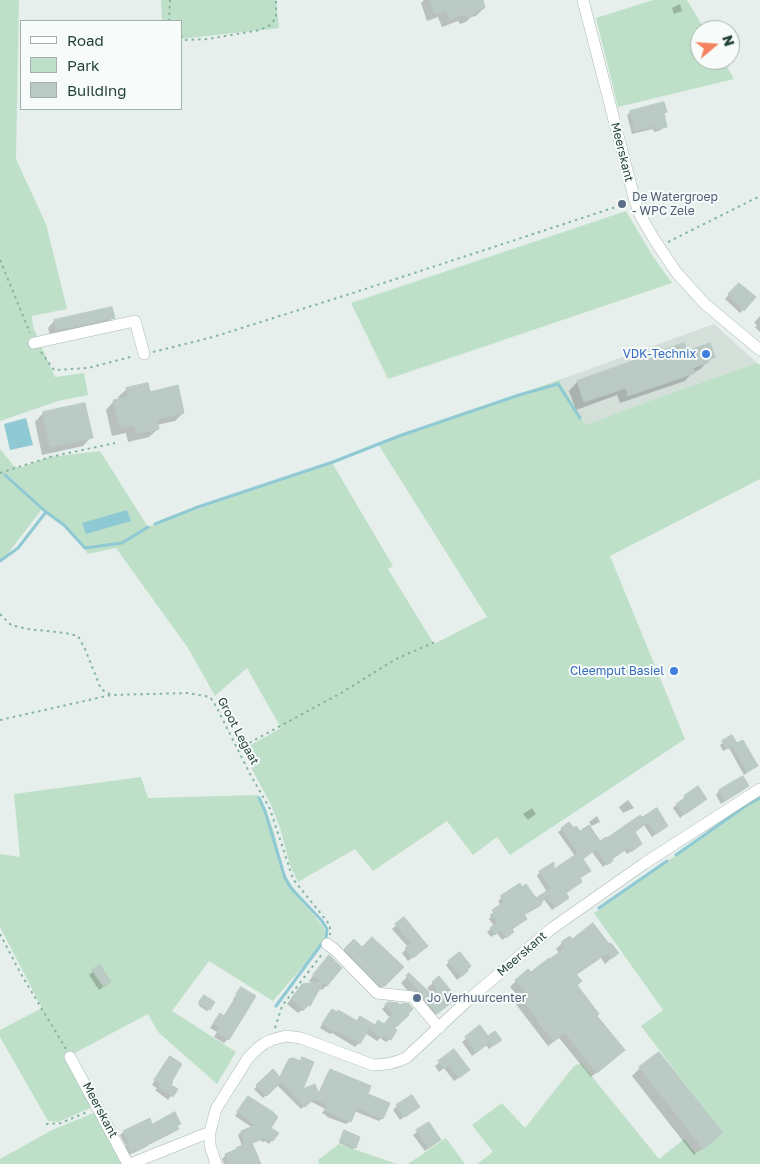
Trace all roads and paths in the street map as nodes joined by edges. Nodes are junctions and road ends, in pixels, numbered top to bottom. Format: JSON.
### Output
{"nodes":[{"id":1,"x":170,"y":0,"type":"edge"},
{"id":2,"x":276,"y":0,"type":"edge"},
{"id":3,"x":583,"y":0,"type":"edge"},
{"id":4,"x":169,"y":20,"type":"edge"},
{"id":5,"x":182,"y":36,"type":"edge"},
{"id":6,"x":760,"y":196,"type":"edge"},
{"id":7,"x":635,"y":201,"type":"junction"},
{"id":8,"x":659,"y":246,"type":"junction"},
{"id":9,"x":0,"y":260,"type":"edge"},
{"id":10,"x":34,"y":344,"type":"junction"},
{"id":11,"x":760,"y":350,"type":"edge"},
{"id":12,"x":144,"y":354,"type":"junction"},
{"id":13,"x":115,"y":444,"type":"dead end"},
{"id":14,"x":0,"y":472,"type":"edge"},
{"id":15,"x":0,"y":614,"type":"edge"},
{"id":16,"x":435,"y":642,"type":"dead end"},
{"id":17,"x":111,"y":695,"type":"junction"},
{"id":18,"x":0,"y":720,"type":"edge"},
{"id":19,"x":238,"y":749,"type":"junction"},
{"id":20,"x":760,"y":789,"type":"edge"},
{"id":21,"x":0,"y":934,"type":"edge"},
{"id":22,"x":327,"y":944,"type":"junction"},
{"id":23,"x":439,"y":1028,"type":"junction"},
{"id":24,"x":271,"y":1040,"type":"junction"},
{"id":25,"x":70,"y":1057,"type":"joint"},
{"id":26,"x":99,"y":1108,"type":"junction"},
{"id":27,"x":46,"y":1124,"type":"dead end"},
{"id":28,"x":210,"y":1132,"type":"junction"},
{"id":29,"x":129,"y":1164,"type":"edge"},
{"id":30,"x":216,"y":1164,"type":"edge"}],
"edges":[{"from":1,"to":4,"type":"path"},
{"from":2,"to":5,"type":"path"},
{"from":3,"to":7,"type":"street","name":"Meerskant"},
{"from":6,"to":8,"type":"path"},
{"from":7,"to":8,"type":"street","name":"Meerskant"},
{"from":7,"to":12,"type":"path"},
{"from":8,"to":11,"type":"street","name":"Meerskant"},
{"from":9,"to":10,"type":"path"},
{"from":10,"to":12,"type":"path"},
{"from":10,"to":12,"type":"street"},
{"from":13,"to":14,"type":"path"},
{"from":15,"to":17,"type":"path"},
{"from":16,"to":19,"type":"path"},
{"from":17,"to":18,"type":"path"},
{"from":17,"to":19,"type":"path","name":"Groot Legaat"},
{"from":19,"to":22,"type":"path","name":"Groot Legaat"},
{"from":20,"to":23,"type":"street","name":"Meerskant"},
{"from":21,"to":25,"type":"path"},
{"from":22,"to":23,"type":"street"},
{"from":22,"to":24,"type":"path"},
{"from":23,"to":24,"type":"street","name":"Meerskant"},
{"from":24,"to":28,"type":"street"},
{"from":25,"to":26,"type":"street","name":"Meerskant"},
{"from":26,"to":27,"type":"path"},
{"from":26,"to":29,"type":"street","name":"Meerskant"},
{"from":28,"to":29,"type":"street","name":"Meerskant"},
{"from":28,"to":30,"type":"street"}]}
